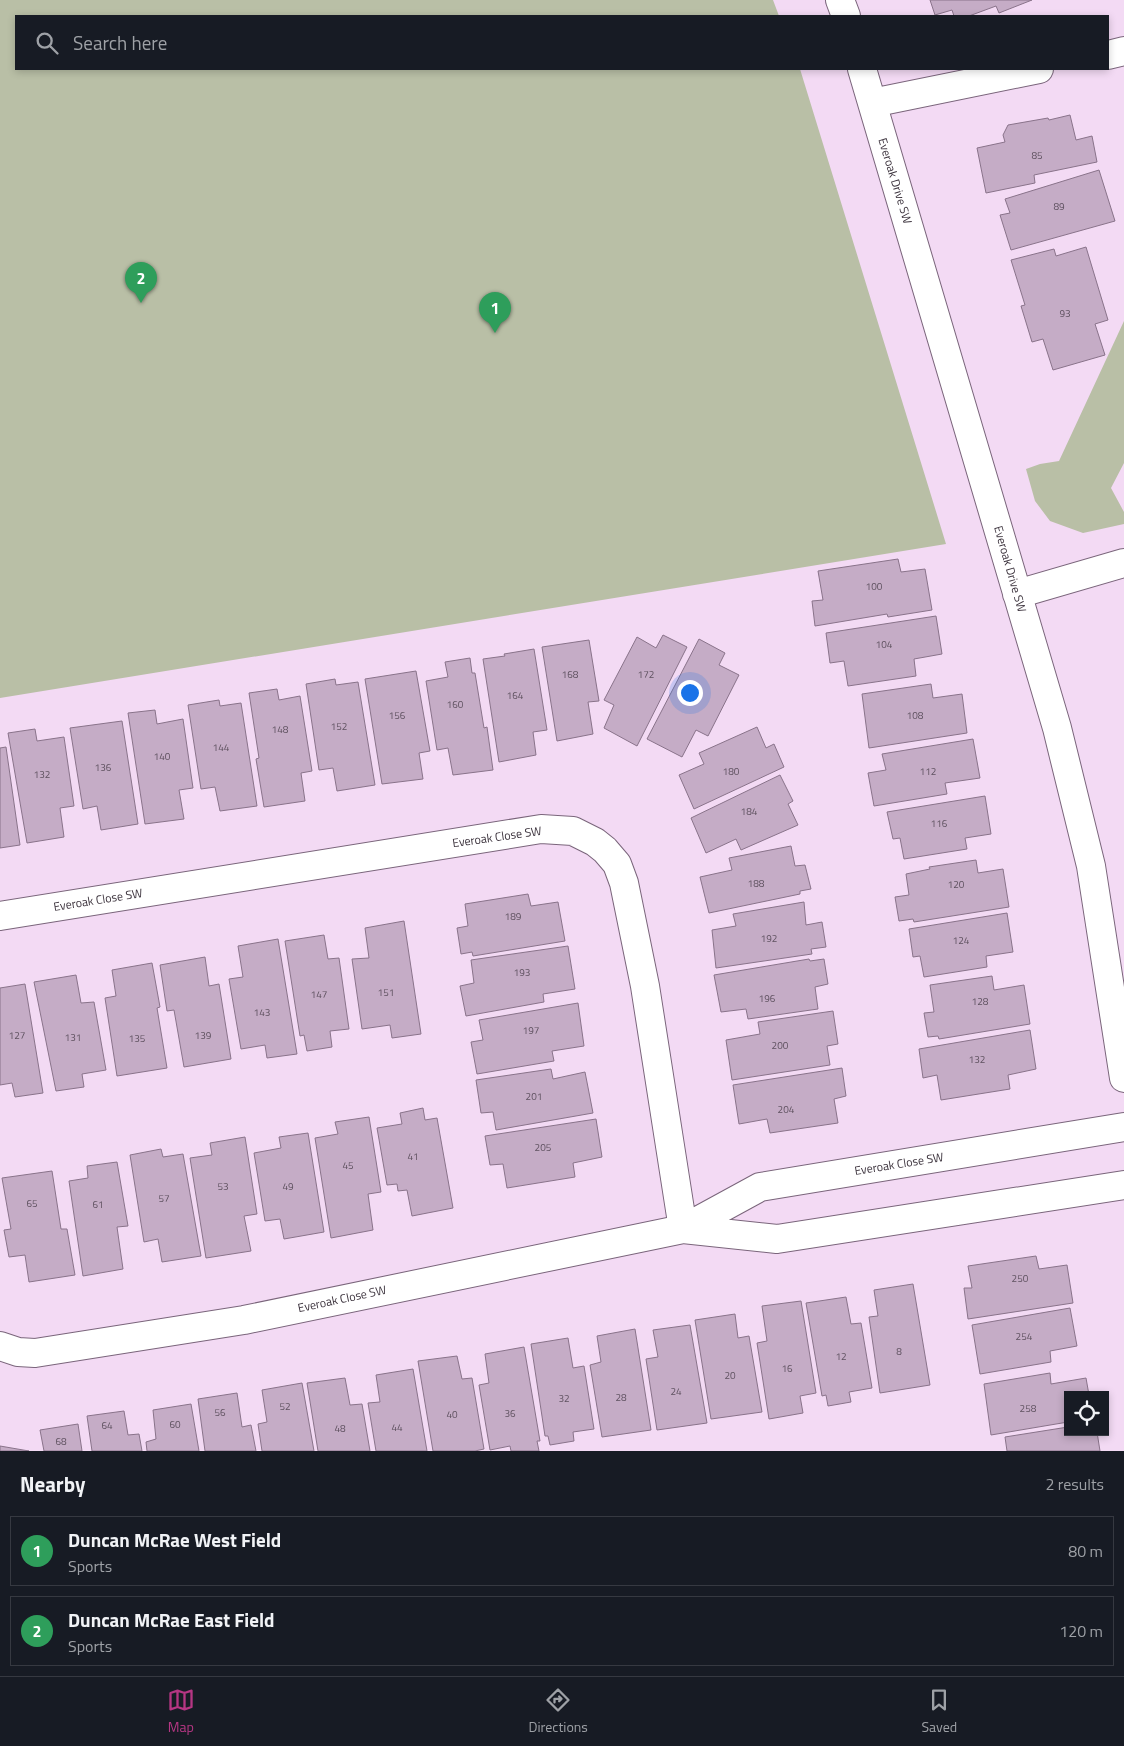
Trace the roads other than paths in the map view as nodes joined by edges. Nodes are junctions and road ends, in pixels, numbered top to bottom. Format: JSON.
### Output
{"nodes":[{"id":1,"x":840,"y":0,"type":"edge"},
{"id":2,"x":846,"y":15,"type":"edge"},
{"id":3,"x":1124,"y":51,"type":"edge"},
{"id":4,"x":1109,"y":55,"type":"edge"},
{"id":5,"x":862,"y":70,"type":"edge"},
{"id":6,"x":1034,"y":70,"type":"edge"},
{"id":7,"x":872,"y":103,"type":"junction"},
{"id":8,"x":1124,"y":563,"type":"edge"},
{"id":9,"x":1017,"y":594,"type":"junction"},
{"id":10,"x":0,"y":916,"type":"edge"},
{"id":11,"x":1124,"y":1078,"type":"edge"},
{"id":12,"x":1124,"y":1127,"type":"edge"},
{"id":13,"x":1124,"y":1185,"type":"edge"},
{"id":14,"x":683,"y":1229,"type":"junction"},
{"id":15,"x":0,"y":1346,"type":"edge"}],
"edges":[{"from":1,"to":2,"type":"street"},
{"from":3,"to":4,"type":"street"},
{"from":5,"to":7,"type":"street","name":"Everoak Drive SW"},
{"from":6,"to":7,"type":"street"},
{"from":7,"to":9,"type":"street","name":"Everoak Drive SW"},
{"from":8,"to":9,"type":"street"},
{"from":9,"to":11,"type":"street","name":"Everoak Drive SW"},
{"from":10,"to":14,"type":"street","name":"Everoak Close SW"},
{"from":12,"to":14,"type":"street","name":"Everoak Close SW"},
{"from":13,"to":14,"type":"street","name":"Everoak Close SW"},
{"from":14,"to":15,"type":"street","name":"Everoak Close SW"}]}
